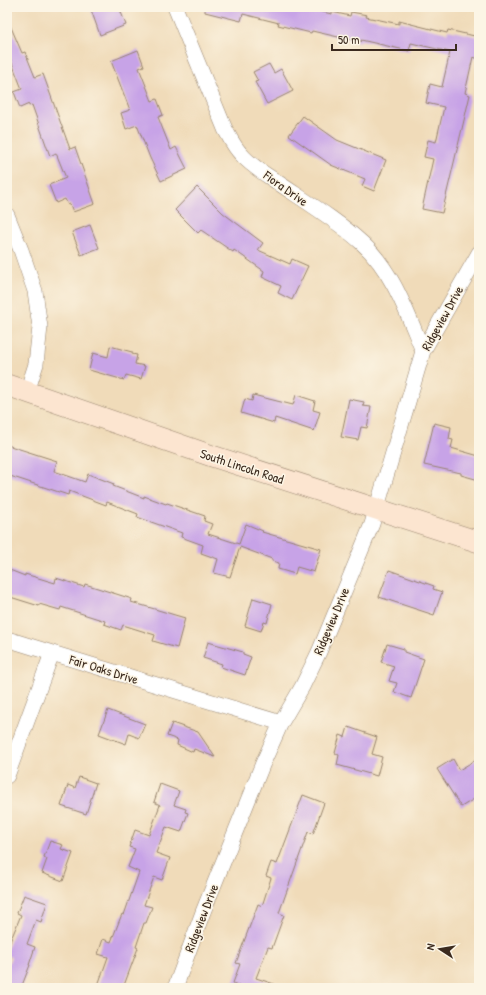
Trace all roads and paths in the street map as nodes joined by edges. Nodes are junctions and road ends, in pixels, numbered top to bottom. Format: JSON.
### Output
{"nodes":[{"id":1,"x":175,"y":7,"type":"edge"},
{"id":2,"x":7,"y":215,"type":"edge"},
{"id":3,"x":479,"y":253,"type":"edge"},
{"id":4,"x":423,"y":351,"type":"junction"},
{"id":5,"x":7,"y":385,"type":"edge"},
{"id":6,"x":27,"y":392,"type":"junction"},
{"id":7,"x":377,"y":508,"type":"junction"},
{"id":8,"x":479,"y":542,"type":"edge"},
{"id":9,"x":7,"y":639,"type":"edge"},
{"id":10,"x":52,"y":653,"type":"junction"},
{"id":11,"x":281,"y":723,"type":"junction"},
{"id":12,"x":7,"y":776,"type":"edge"},
{"id":13,"x":176,"y":988,"type":"edge"}],
"edges":[{"from":1,"to":4,"type":"street","name":"Fiora Drive"},
{"from":2,"to":6,"type":"street"},
{"from":3,"to":4,"type":"street","name":"Ridgeview Drive"},
{"from":4,"to":7,"type":"street","name":"Ridgeview Drive"},
{"from":5,"to":6,"type":"street","name":"South Lincoln Road"},
{"from":6,"to":7,"type":"street","name":"South Lincoln Road"},
{"from":7,"to":8,"type":"street","name":"South Lincoln Road"},
{"from":7,"to":11,"type":"street","name":"Ridgeview Drive"},
{"from":9,"to":10,"type":"street"},
{"from":10,"to":11,"type":"street","name":"Fair Oaks Drive"},
{"from":10,"to":12,"type":"street","name":"Fair Oaks Drive"},
{"from":11,"to":13,"type":"street","name":"Ridgeview Drive"}]}
